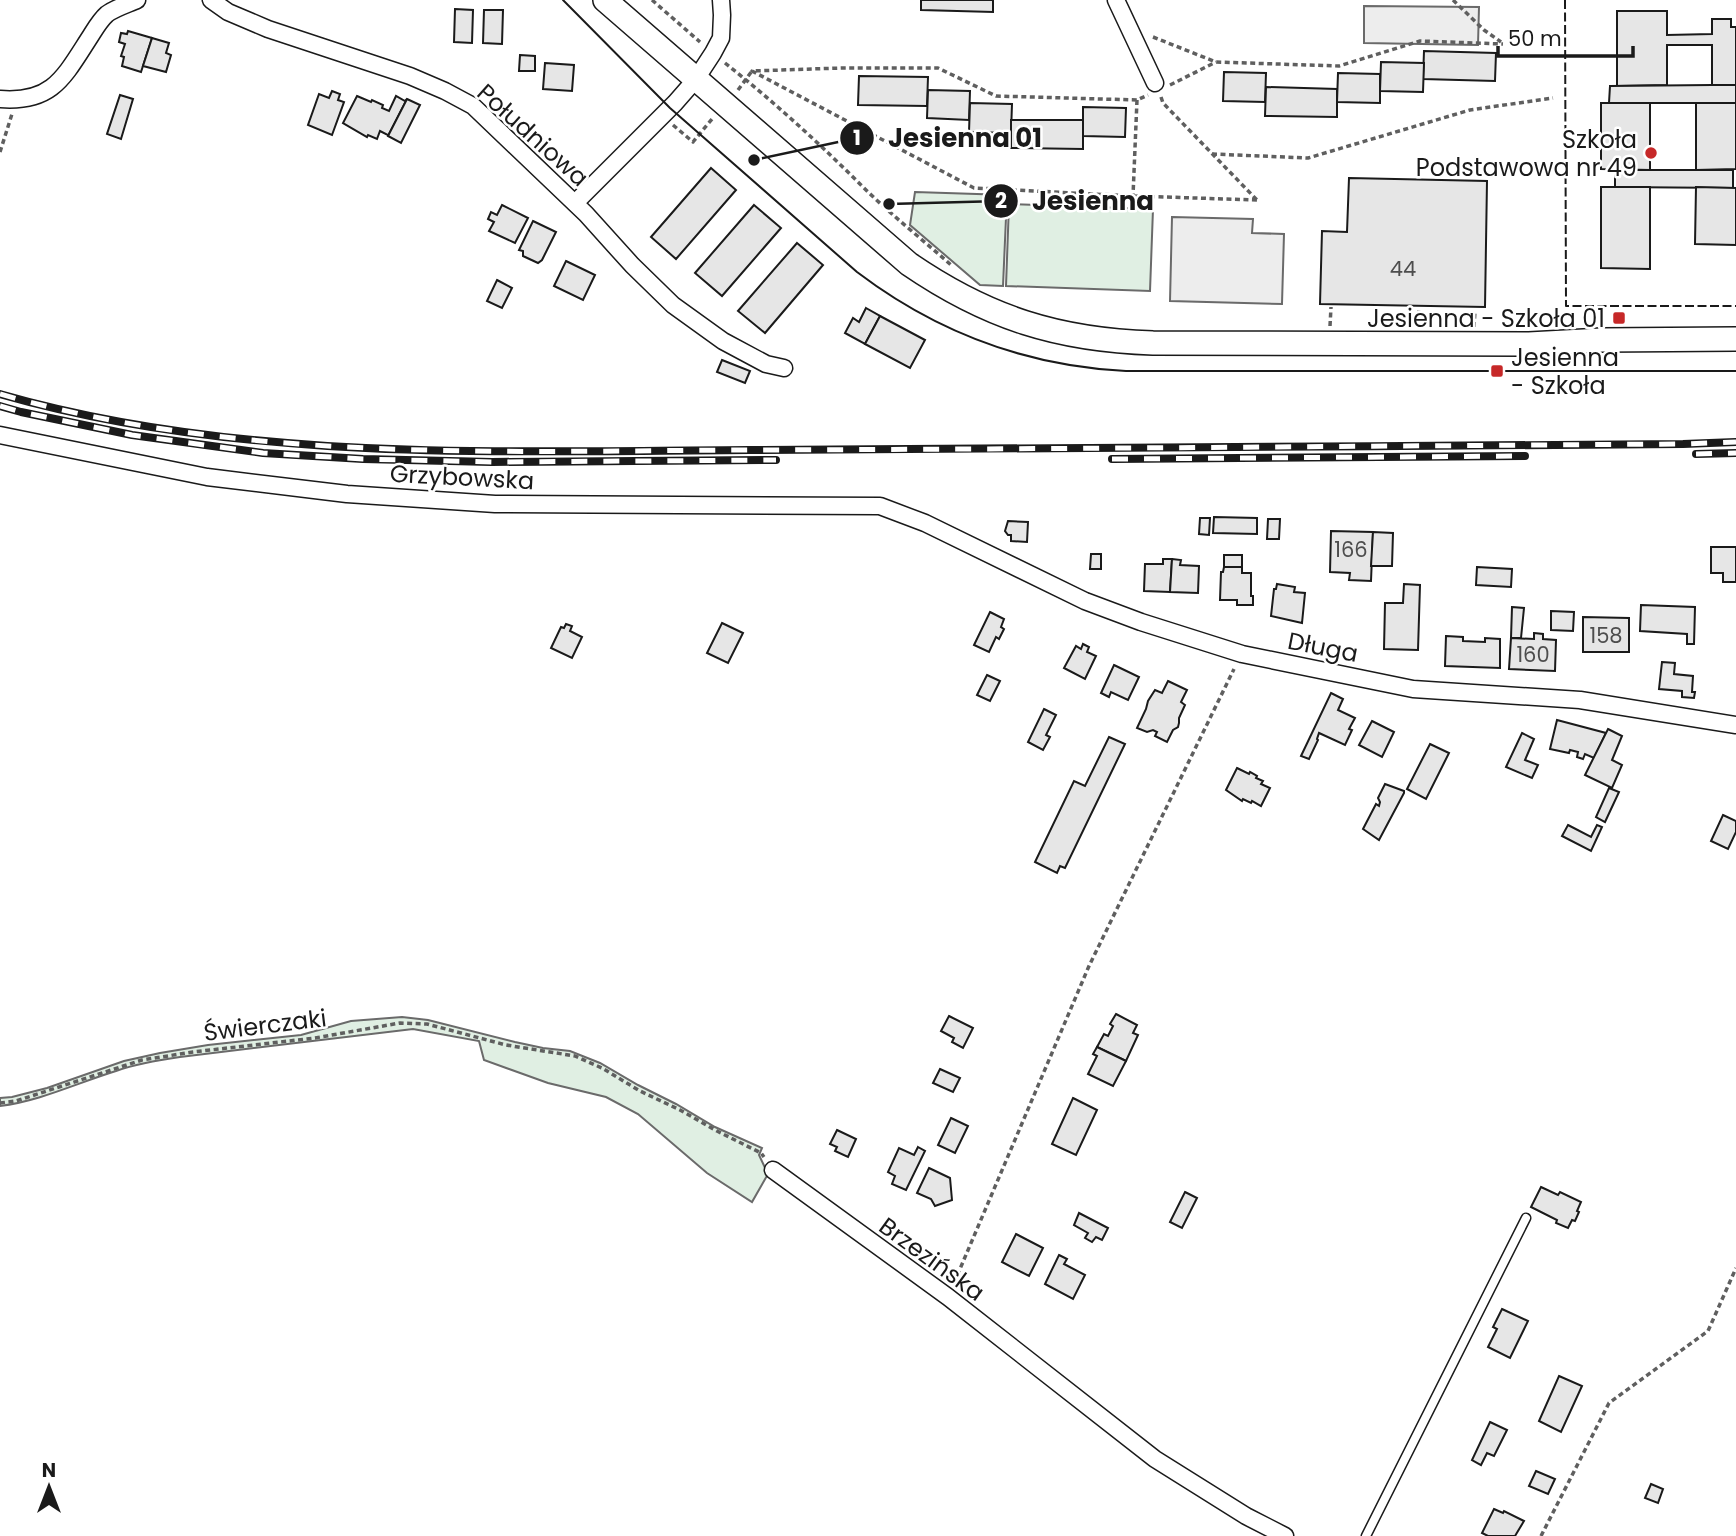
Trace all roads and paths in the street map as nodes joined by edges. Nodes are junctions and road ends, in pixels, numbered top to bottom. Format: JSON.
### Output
{"nodes":[{"id":1,"x":137,"y":0,"type":"edge"},
{"id":2,"x":211,"y":0,"type":"edge"},
{"id":3,"x":605,"y":0,"type":"edge"},
{"id":4,"x":652,"y":0,"type":"edge"},
{"id":5,"x":721,"y":0,"type":"edge"},
{"id":6,"x":1116,"y":0,"type":"edge"},
{"id":7,"x":1453,"y":0,"type":"edge"},
{"id":8,"x":1148,"y":35,"type":"dead end"},
{"id":9,"x":702,"y":44,"type":"dead end"},
{"id":10,"x":720,"y":58,"type":"dead end"},
{"id":11,"x":1216,"y":62,"type":"junction"},
{"id":12,"x":696,"y":79,"type":"junction"},
{"id":13,"x":1158,"y":88,"type":"junction"},
{"id":14,"x":1553,"y":98,"type":"dead end"},
{"id":15,"x":0,"y":99,"type":"edge"},
{"id":16,"x":19,"y":100,"type":"junction"},
{"id":17,"x":1137,"y":100,"type":"junction"},
{"id":18,"x":0,"y":152,"type":"edge"},
{"id":19,"x":1212,"y":154,"type":"junction"},
{"id":20,"x":1133,"y":196,"type":"junction"},
{"id":21,"x":575,"y":203,"type":"junction"},
{"id":22,"x":952,"y":265,"type":"dead end"},
{"id":23,"x":1331,"y":307,"type":"dead end"},
{"id":24,"x":1419,"y":309,"type":"dead end"},
{"id":25,"x":1475,"y":311,"type":"dead end"},
{"id":26,"x":1330,"y":331,"type":"dead end"},
{"id":27,"x":1418,"y":332,"type":"dead end"},
{"id":28,"x":1474,"y":332,"type":"dead end"},
{"id":29,"x":1736,"y":340,"type":"edge"},
{"id":30,"x":784,"y":368,"type":"dead end"},
{"id":31,"x":0,"y":435,"type":"edge"},
{"id":32,"x":925,"y":523,"type":"joint"},
{"id":33,"x":1242,"y":654,"type":"junction"},
{"id":34,"x":1736,"y":725,"type":"edge"},
{"id":35,"x":0,"y":1103,"type":"edge"},
{"id":36,"x":773,"y":1170,"type":"joint"},
{"id":37,"x":1526,"y":1217,"type":"dead end"},
{"id":38,"x":1736,"y":1268,"type":"edge"},
{"id":39,"x":948,"y":1297,"type":"junction"},
{"id":40,"x":1285,"y":1536,"type":"edge"},
{"id":41,"x":1366,"y":1536,"type":"edge"},
{"id":42,"x":1541,"y":1536,"type":"edge"}],
"edges":[{"from":1,"to":16,"type":"street"},
{"from":2,"to":21,"type":"street","name":"Południowa"},
{"from":3,"to":12,"type":"street"},
{"from":4,"to":9,"type":"path"},
{"from":5,"to":12,"type":"street"},
{"from":6,"to":13,"type":"street"},
{"from":7,"to":11,"type":"path"},
{"from":8,"to":11,"type":"path"},
{"from":10,"to":22,"type":"path"},
{"from":11,"to":13,"type":"path"},
{"from":12,"to":21,"type":"street"},
{"from":12,"to":29,"type":"street"},
{"from":13,"to":17,"type":"path"},
{"from":13,"to":19,"type":"path"},
{"from":14,"to":19,"type":"path"},
{"from":15,"to":16,"type":"street"},
{"from":16,"to":18,"type":"path"},
{"from":17,"to":20,"type":"path"},
{"from":17,"to":20,"type":"path"},
{"from":19,"to":20,"type":"path"},
{"from":21,"to":30,"type":"street","name":"Południowa"},
{"from":23,"to":26,"type":"path"},
{"from":24,"to":27,"type":"path"},
{"from":25,"to":28,"type":"path"},
{"from":31,"to":32,"type":"street","name":"Grzybowska"},
{"from":32,"to":33,"type":"street","name":"Długa"},
{"from":33,"to":34,"type":"street","name":"Długa"},
{"from":33,"to":39,"type":"path"},
{"from":35,"to":36,"type":"path","name":"Świerczaki"},
{"from":36,"to":39,"type":"street","name":"Brzezińska"},
{"from":37,"to":41,"type":"lane"},
{"from":38,"to":42,"type":"path"},
{"from":39,"to":40,"type":"street","name":"Brzezińska"}]}
